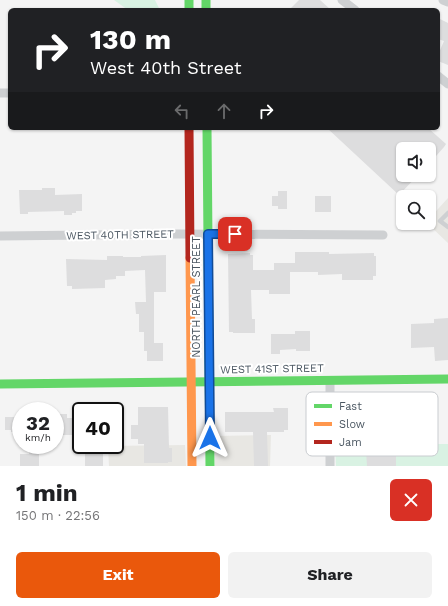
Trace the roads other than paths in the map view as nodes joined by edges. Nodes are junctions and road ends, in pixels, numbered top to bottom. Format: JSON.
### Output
{"nodes":[{"id":1,"x":342,"y":0,"type":"edge"},
{"id":2,"x":443,"y":0,"type":"edge"},
{"id":3,"x":448,"y":2,"type":"edge"},
{"id":4,"x":352,"y":8,"type":"edge"},
{"id":5,"x":440,"y":78,"type":"edge"},
{"id":6,"x":448,"y":84,"type":"edge"},
{"id":7,"x":190,"y":130,"type":"edge"},
{"id":8,"x":207,"y":130,"type":"edge"},
{"id":9,"x":448,"y":213,"type":"edge"},
{"id":10,"x":448,"y":227,"type":"edge"},
{"id":11,"x":190,"y":234,"type":"junction"},
{"id":12,"x":208,"y":234,"type":"junction"},
{"id":13,"x":383,"y":234,"type":"dead end"},
{"id":14,"x":0,"y":236,"type":"edge"},
{"id":15,"x":448,"y":379,"type":"edge"},
{"id":16,"x":330,"y":381,"type":"junction"},
{"id":17,"x":191,"y":382,"type":"junction"},
{"id":18,"x":209,"y":382,"type":"junction"},
{"id":19,"x":0,"y":384,"type":"edge"},
{"id":20,"x":330,"y":392,"type":"edge"},
{"id":21,"x":192,"y":466,"type":"edge"},
{"id":22,"x":210,"y":466,"type":"edge"}],
"edges":[{"from":1,"to":4,"type":"street"},
{"from":2,"to":3,"type":"street"},
{"from":5,"to":6,"type":"street"},
{"from":7,"to":11,"type":"street","name":"NORTH PEARL STREET"},
{"from":8,"to":12,"type":"street","name":"NORTH PEARL STREET"},
{"from":9,"to":10,"type":"lane"},
{"from":11,"to":12,"type":"street","name":"WEST 40TH STREET"},
{"from":11,"to":14,"type":"street","name":"WEST 40TH STREET"},
{"from":11,"to":17,"type":"street","name":"NORTH PEARL STREET"},
{"from":12,"to":13,"type":"street","name":"WEST 40TH STREET"},
{"from":12,"to":18,"type":"street","name":"NORTH PEARL STREET"},
{"from":15,"to":16,"type":"street","name":"WEST 41ST STREET"},
{"from":16,"to":18,"type":"street","name":"WEST 41ST STREET"},
{"from":16,"to":20,"type":"street"},
{"from":17,"to":18,"type":"street","name":"WEST 41ST STREET"},
{"from":17,"to":19,"type":"street","name":"WEST 41ST STREET"},
{"from":17,"to":21,"type":"street","name":"NORTH PEARL STREET"},
{"from":18,"to":22,"type":"street","name":"NORTH PEARL STREET"}]}
